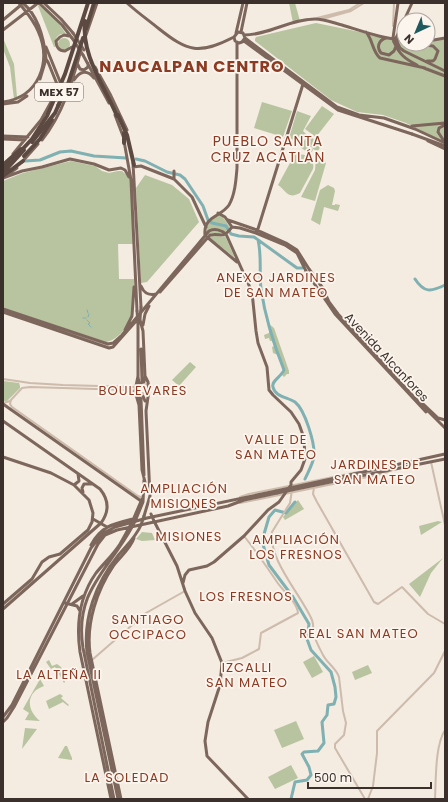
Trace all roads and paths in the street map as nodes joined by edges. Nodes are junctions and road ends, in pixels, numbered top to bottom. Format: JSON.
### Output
{"nodes":[{"id":1,"x":28,"y":3,"type":"edge"},
{"id":2,"x":39,"y":3,"type":"edge"},
{"id":3,"x":88,"y":3,"type":"edge"},
{"id":4,"x":95,"y":3,"type":"edge"},
{"id":5,"x":127,"y":3,"type":"edge"},
{"id":6,"x":243,"y":3,"type":"edge"},
{"id":7,"x":247,"y":3,"type":"edge"},
{"id":8,"x":360,"y":3,"type":"edge"},
{"id":9,"x":364,"y":3,"type":"edge"},
{"id":10,"x":394,"y":3,"type":"edge"},
{"id":11,"x":398,"y":3,"type":"edge"},
{"id":12,"x":412,"y":3,"type":"edge"},
{"id":13,"x":22,"y":4,"type":"edge"},
{"id":14,"x":44,"y":5,"type":"edge"},
{"id":15,"x":28,"y":11,"type":"junction"},
{"id":16,"x":85,"y":12,"type":"junction"},
{"id":17,"x":331,"y":17,"type":"junction"},
{"id":18,"x":315,"y":19,"type":"junction"},
{"id":19,"x":323,"y":19,"type":"junction"},
{"id":20,"x":3,"y":20,"type":"edge"},
{"id":21,"x":332,"y":22,"type":"junction"},
{"id":22,"x":3,"y":30,"type":"edge"},
{"id":23,"x":87,"y":31,"type":"junction"},
{"id":24,"x":366,"y":32,"type":"junction"},
{"id":25,"x":236,"y":33,"type":"junction"},
{"id":26,"x":259,"y":34,"type":"junction"},
{"id":27,"x":244,"y":36,"type":"junction"},
{"id":28,"x":71,"y":38,"type":"junction"},
{"id":29,"x":394,"y":39,"type":"junction"},
{"id":30,"x":235,"y":40,"type":"junction"},
{"id":31,"x":44,"y":43,"type":"junction"},
{"id":32,"x":252,"y":44,"type":"junction"},
{"id":33,"x":396,"y":46,"type":"joint"},
{"id":34,"x":72,"y":47,"type":"junction"},
{"id":35,"x":436,"y":49,"type":"edge"},
{"id":36,"x":399,"y":52,"type":"edge"},
{"id":37,"x":44,"y":60,"type":"junction"},
{"id":38,"x":422,"y":60,"type":"junction"},
{"id":39,"x":87,"y":61,"type":"junction"},
{"id":40,"x":77,"y":63,"type":"junction"},
{"id":41,"x":425,"y":68,"type":"junction"},
{"id":42,"x":445,"y":70,"type":"edge"},
{"id":43,"x":98,"y":73,"type":"junction"},
{"id":44,"x":445,"y":76,"type":"edge"},
{"id":45,"x":73,"y":81,"type":"junction"},
{"id":46,"x":99,"y":83,"type":"junction"},
{"id":47,"x":61,"y":84,"type":"junction"},
{"id":48,"x":303,"y":84,"type":"junction"},
{"id":49,"x":59,"y":89,"type":"junction"},
{"id":50,"x":308,"y":89,"type":"junction"},
{"id":51,"x":299,"y":94,"type":"junction"},
{"id":52,"x":65,"y":96,"type":"junction"},
{"id":53,"x":3,"y":103,"type":"edge"},
{"id":54,"x":118,"y":115,"type":"junction"},
{"id":55,"x":48,"y":116,"type":"junction"},
{"id":56,"x":380,"y":117,"type":"junction"},
{"id":57,"x":386,"y":118,"type":"junction"},
{"id":58,"x":378,"y":123,"type":"junction"},
{"id":59,"x":445,"y":124,"type":"edge"},
{"id":60,"x":383,"y":125,"type":"junction"},
{"id":61,"x":408,"y":126,"type":"junction"},
{"id":62,"x":406,"y":132,"type":"junction"},
{"id":63,"x":3,"y":138,"type":"edge"},
{"id":64,"x":27,"y":140,"type":"junction"},
{"id":65,"x":124,"y":142,"type":"junction"},
{"id":66,"x":445,"y":142,"type":"edge"},
{"id":67,"x":439,"y":146,"type":"junction"},
{"id":68,"x":445,"y":148,"type":"edge"},
{"id":69,"x":19,"y":156,"type":"junction"},
{"id":70,"x":17,"y":164,"type":"junction"},
{"id":71,"x":134,"y":166,"type":"junction"},
{"id":72,"x":174,"y":171,"type":"dead end"},
{"id":73,"x":3,"y":172,"type":"edge"},
{"id":74,"x":134,"y":175,"type":"junction"},
{"id":75,"x":173,"y":178,"type":"junction"},
{"id":76,"x":131,"y":180,"type":"junction"},
{"id":77,"x":216,"y":214,"type":"junction"},
{"id":78,"x":228,"y":220,"type":"junction"},
{"id":79,"x":206,"y":227,"type":"junction"},
{"id":80,"x":231,"y":228,"type":"junction"},
{"id":81,"x":257,"y":232,"type":"junction"},
{"id":82,"x":226,"y":234,"type":"junction"},
{"id":83,"x":206,"y":236,"type":"junction"},
{"id":84,"x":296,"y":250,"type":"junction"},
{"id":85,"x":237,"y":262,"type":"junction"},
{"id":86,"x":317,"y":279,"type":"junction"},
{"id":87,"x":136,"y":280,"type":"junction"},
{"id":88,"x":313,"y":280,"type":"junction"},
{"id":89,"x":140,"y":283,"type":"junction"},
{"id":90,"x":156,"y":294,"type":"junction"},
{"id":91,"x":149,"y":306,"type":"junction"},
{"id":92,"x":3,"y":309,"type":"edge"},
{"id":93,"x":3,"y":312,"type":"edge"},
{"id":94,"x":139,"y":321,"type":"junction"},
{"id":95,"x":142,"y":331,"type":"junction"},
{"id":96,"x":126,"y":334,"type":"junction"},
{"id":97,"x":122,"y":335,"type":"junction"},
{"id":98,"x":137,"y":336,"type":"junction"},
{"id":99,"x":138,"y":376,"type":"junction"},
{"id":100,"x":142,"y":378,"type":"junction"},
{"id":101,"x":3,"y":379,"type":"edge"},
{"id":102,"x":20,"y":382,"type":"junction"},
{"id":103,"x":148,"y":384,"type":"junction"},
{"id":104,"x":22,"y":388,"type":"junction"},
{"id":105,"x":135,"y":389,"type":"junction"},
{"id":106,"x":148,"y":393,"type":"junction"},
{"id":107,"x":413,"y":396,"type":"junction"},
{"id":108,"x":12,"y":400,"type":"junction"},
{"id":109,"x":3,"y":403,"type":"edge"},
{"id":110,"x":146,"y":403,"type":"junction"},
{"id":111,"x":139,"y":405,"type":"junction"},
{"id":112,"x":445,"y":420,"type":"edge"},
{"id":113,"x":4,"y":422,"type":"edge"},
{"id":114,"x":445,"y":429,"type":"edge"},
{"id":115,"x":445,"y":454,"type":"edge"},
{"id":116,"x":3,"y":457,"type":"edge"},
{"id":117,"x":430,"y":458,"type":"junction"},
{"id":118,"x":445,"y":459,"type":"edge"},
{"id":119,"x":431,"y":462,"type":"junction"},
{"id":120,"x":393,"y":470,"type":"junction"},
{"id":121,"x":368,"y":472,"type":"junction"},
{"id":122,"x":78,"y":474,"type":"junction"},
{"id":123,"x":354,"y":476,"type":"junction"},
{"id":124,"x":315,"y":480,"type":"junction"},
{"id":125,"x":144,"y":482,"type":"junction"},
{"id":126,"x":309,"y":482,"type":"junction"},
{"id":127,"x":92,"y":484,"type":"junction"},
{"id":128,"x":74,"y":485,"type":"junction"},
{"id":129,"x":290,"y":485,"type":"junction"},
{"id":130,"x":312,"y":488,"type":"junction"},
{"id":131,"x":83,"y":492,"type":"junction"},
{"id":132,"x":276,"y":492,"type":"junction"},
{"id":133,"x":292,"y":492,"type":"junction"},
{"id":134,"x":283,"y":494,"type":"junction"},
{"id":135,"x":142,"y":498,"type":"junction"},
{"id":136,"x":239,"y":498,"type":"junction"},
{"id":137,"x":148,"y":501,"type":"junction"},
{"id":138,"x":237,"y":503,"type":"junction"},
{"id":139,"x":147,"y":508,"type":"junction"},
{"id":140,"x":93,"y":519,"type":"junction"},
{"id":141,"x":134,"y":520,"type":"junction"},
{"id":142,"x":154,"y":522,"type":"junction"},
{"id":143,"x":101,"y":523,"type":"junction"},
{"id":144,"x":445,"y":525,"type":"edge"},
{"id":145,"x":107,"y":527,"type":"junction"},
{"id":146,"x":141,"y":527,"type":"junction"},
{"id":147,"x":130,"y":528,"type":"junction"},
{"id":148,"x":91,"y":531,"type":"junction"},
{"id":149,"x":98,"y":533,"type":"junction"},
{"id":150,"x":244,"y":536,"type":"junction"},
{"id":151,"x":122,"y":538,"type":"junction"},
{"id":152,"x":123,"y":544,"type":"junction"},
{"id":153,"x":54,"y":556,"type":"junction"},
{"id":154,"x":88,"y":556,"type":"junction"},
{"id":155,"x":56,"y":562,"type":"junction"},
{"id":156,"x":36,"y":572,"type":"junction"},
{"id":157,"x":99,"y":574,"type":"junction"},
{"id":158,"x":42,"y":575,"type":"junction"},
{"id":159,"x":103,"y":579,"type":"junction"},
{"id":160,"x":183,"y":583,"type":"junction"},
{"id":161,"x":90,"y":590,"type":"junction"},
{"id":162,"x":185,"y":591,"type":"junction"},
{"id":163,"x":84,"y":596,"type":"junction"},
{"id":164,"x":78,"y":600,"type":"junction"},
{"id":165,"x":65,"y":603,"type":"junction"},
{"id":166,"x":3,"y":604,"type":"edge"},
{"id":167,"x":72,"y":604,"type":"junction"},
{"id":168,"x":77,"y":606,"type":"junction"},
{"id":169,"x":3,"y":609,"type":"edge"},
{"id":170,"x":90,"y":609,"type":"junction"},
{"id":171,"x":80,"y":610,"type":"junction"},
{"id":172,"x":93,"y":615,"type":"junction"},
{"id":173,"x":82,"y":616,"type":"junction"},
{"id":174,"x":445,"y":624,"type":"edge"},
{"id":175,"x":86,"y":640,"type":"junction"},
{"id":176,"x":82,"y":641,"type":"junction"},
{"id":177,"x":445,"y":651,"type":"edge"},
{"id":178,"x":85,"y":661,"type":"junction"},
{"id":179,"x":92,"y":661,"type":"junction"},
{"id":180,"x":222,"y":663,"type":"junction"},
{"id":181,"x":84,"y":665,"type":"junction"},
{"id":182,"x":94,"y":671,"type":"junction"},
{"id":183,"x":92,"y":679,"type":"junction"},
{"id":184,"x":3,"y":717,"type":"edge"},
{"id":185,"x":3,"y":722,"type":"edge"},
{"id":186,"x":445,"y":730,"type":"edge"},
{"id":187,"x":104,"y":733,"type":"junction"},
{"id":188,"x":108,"y":739,"type":"junction"},
{"id":189,"x":102,"y":743,"type":"junction"},
{"id":190,"x":101,"y":748,"type":"junction"},
{"id":191,"x":111,"y":799,"type":"edge"},
{"id":192,"x":114,"y":799,"type":"edge"},
{"id":193,"x":119,"y":799,"type":"edge"},
{"id":194,"x":248,"y":799,"type":"edge"},
{"id":195,"x":367,"y":799,"type":"edge"},
{"id":196,"x":435,"y":799,"type":"edge"}],
"edges":[{"from":1,"to":13,"type":"main road"},
{"from":2,"to":14,"type":"main road"},
{"from":2,"to":15,"type":"main road"},
{"from":3,"to":16,"type":"highway","bridge":true},
{"from":3,"to":34,"type":"main road"},
{"from":3,"to":73,"type":"highway","number":"MEX 57"},
{"from":4,"to":23,"type":"highway","bridge":true},
{"from":4,"to":52,"type":"highway","bridge":true},
{"from":4,"to":69,"type":"highway","number":"MEX 57"},
{"from":5,"to":30,"type":"main road"},
{"from":6,"to":25,"type":"main road"},
{"from":7,"to":27,"type":"main road"},
{"from":8,"to":19,"type":"street"},
{"from":9,"to":17,"type":"street"},
{"from":10,"to":29,"type":"street"},
{"from":11,"to":29,"type":"main road"},
{"from":12,"to":29,"type":"main road"},
{"from":13,"to":15,"type":"main road"},
{"from":13,"to":20,"type":"main road"},
{"from":14,"to":28,"type":"main road"},
{"from":14,"to":43,"type":"main road","bridge":true},
{"from":15,"to":22,"type":"main road"},
{"from":15,"to":31,"type":"main road"},
{"from":15,"to":37,"type":"main road"},
{"from":16,"to":54,"type":"highway","bridge":true},
{"from":16,"to":55,"type":"highway","bridge":true},
{"from":17,"to":19,"type":"street"},
{"from":17,"to":21,"type":"main road"},
{"from":18,"to":19,"type":"main road"},
{"from":18,"to":19,"type":"street"},
{"from":18,"to":26,"type":"main road"},
{"from":19,"to":21,"type":"main road"},
{"from":21,"to":24,"type":"main road"},
{"from":23,"to":40,"type":"main road"},
{"from":23,"to":43,"type":"main road"},
{"from":23,"to":52,"type":"highway","bridge":true},
{"from":23,"to":54,"type":"highway","bridge":true},
{"from":24,"to":29,"type":"main road"},
{"from":24,"to":41,"type":"main road"},
{"from":25,"to":27,"type":"main road"},
{"from":25,"to":30,"type":"main road"},
{"from":26,"to":27,"type":"main road"},
{"from":26,"to":32,"type":"main road"},
{"from":27,"to":30,"type":"main road"},
{"from":27,"to":32,"type":"main road"},
{"from":27,"to":48,"type":"main road"},
{"from":28,"to":34,"type":"main road"},
{"from":28,"to":39,"type":"main road","bridge":true},
{"from":29,"to":33,"type":"main road"},
{"from":29,"to":33,"type":"main road"},
{"from":29,"to":38,"type":"main road"},
{"from":30,"to":77,"type":"main road"},
{"from":31,"to":37,"type":"main road"},
{"from":31,"to":47,"type":"main road"},
{"from":32,"to":48,"type":"main road"},
{"from":34,"to":47,"type":"main road"},
{"from":35,"to":38,"type":"main road"},
{"from":36,"to":41,"type":"main road"},
{"from":37,"to":49,"type":"main road"},
{"from":37,"to":53,"type":"main road"},
{"from":38,"to":42,"type":"main road"},
{"from":39,"to":40,"type":"main road"},
{"from":39,"to":46,"type":"main road"},
{"from":40,"to":45,"type":"main road"},
{"from":41,"to":44,"type":"main road"},
{"from":43,"to":71,"type":"main road"},
{"from":45,"to":46,"type":"main road"},
{"from":45,"to":70,"type":"main road"},
{"from":46,"to":65,"type":"main road"},
{"from":47,"to":49,"type":"main road"},
{"from":48,"to":50,"type":"main road"},
{"from":48,"to":51,"type":"main road"},
{"from":48,"to":56,"type":"main road"},
{"from":49,"to":64,"type":"main road"},
{"from":50,"to":51,"type":"main road"},
{"from":50,"to":58,"type":"main road"},
{"from":51,"to":81,"type":"main road"},
{"from":52,"to":55,"type":"highway","bridge":true},
{"from":52,"to":70,"type":"highway","bridge":true},
{"from":54,"to":65,"type":"highway"},
{"from":54,"to":71,"type":"highway"},
{"from":55,"to":73,"type":"highway","bridge":true},
{"from":56,"to":57,"type":"main road"},
{"from":56,"to":58,"type":"main road"},
{"from":57,"to":60,"type":"main road"},
{"from":57,"to":61,"type":"main road"},
{"from":58,"to":60,"type":"main road"},
{"from":59,"to":61,"type":"main road"},
{"from":59,"to":66,"type":"main road"},
{"from":60,"to":62,"type":"main road"},
{"from":61,"to":66,"type":"main road"},
{"from":61,"to":67,"type":"main road"},
{"from":62,"to":67,"type":"main road"},
{"from":62,"to":68,"type":"main road","bridge":true},
{"from":63,"to":64,"type":"main road"},
{"from":64,"to":73,"type":"main road"},
{"from":65,"to":76,"type":"main road"},
{"from":67,"to":68,"type":"main road"},
{"from":69,"to":70,"type":"highway"},
{"from":69,"to":73,"type":"highway","number":"MEX 57"},
{"from":70,"to":73,"type":"highway"},
{"from":70,"to":73,"type":"main road"},
{"from":71,"to":74,"type":"main road"},
{"from":71,"to":75,"type":"main road"},
{"from":72,"to":75,"type":"main road"},
{"from":73,"to":76,"type":"main road"},
{"from":74,"to":76,"type":"main road"},
{"from":74,"to":89,"type":"main road"},
{"from":75,"to":79,"type":"main road"},
{"from":76,"to":87,"type":"main road"},
{"from":77,"to":78,"type":"main road"},
{"from":77,"to":79,"type":"main road"},
{"from":78,"to":80,"type":"main road"},
{"from":78,"to":81,"type":"main road"},
{"from":79,"to":83,"type":"main road"},
{"from":80,"to":81,"type":"main road"},
{"from":80,"to":82,"type":"main road"},
{"from":81,"to":84,"type":"main road"},
{"from":82,"to":83,"type":"main road"},
{"from":82,"to":85,"type":"main road"},
{"from":83,"to":85,"type":"main road"},
{"from":83,"to":90,"type":"main road"},
{"from":83,"to":91,"type":"main road"},
{"from":84,"to":86,"type":"main road","name":"Avenida Alcanfores"},
{"from":84,"to":88,"type":"main road","name":"Avenida Alcanfores"},
{"from":85,"to":129,"type":"main road"},
{"from":86,"to":88,"type":"main road"},
{"from":86,"to":107,"type":"main road","name":"Avenida Alcanfores"},
{"from":87,"to":94,"type":"main road","bridge":true},
{"from":87,"to":97,"type":"main road"},
{"from":88,"to":114,"type":"main road","name":"Avenida Alcanfores"},
{"from":89,"to":90,"type":"main road"},
{"from":89,"to":94,"type":"main road","bridge":true},
{"from":90,"to":97,"type":"main road"},
{"from":91,"to":95,"type":"main road"},
{"from":91,"to":96,"type":"main road"},
{"from":92,"to":97,"type":"main road"},
{"from":93,"to":96,"type":"main road"},
{"from":94,"to":95,"type":"main road"},
{"from":94,"to":98,"type":"main road"},
{"from":94,"to":100,"type":"main road"},
{"from":95,"to":100,"type":"main road"},
{"from":96,"to":98,"type":"main road"},
{"from":98,"to":99,"type":"main road"},
{"from":99,"to":100,"type":"main road"},
{"from":99,"to":105,"type":"main road"},
{"from":100,"to":103,"type":"main road"},
{"from":101,"to":102,"type":"street"},
{"from":102,"to":104,"type":"street"},
{"from":102,"to":105,"type":"street"},
{"from":103,"to":105,"type":"street"},
{"from":103,"to":106,"type":"main road"},
{"from":104,"to":105,"type":"street"},
{"from":104,"to":108,"type":"street"},
{"from":105,"to":106,"type":"street"},
{"from":105,"to":111,"type":"main road"},
{"from":106,"to":110,"type":"main road"},
{"from":107,"to":112,"type":"main road"},
{"from":107,"to":114,"type":"main road","name":"Avenida Alcanfores"},
{"from":108,"to":109,"type":"street"},
{"from":108,"to":135,"type":"street"},
{"from":109,"to":135,"type":"main road"},
{"from":110,"to":111,"type":"main road"},
{"from":110,"to":137,"type":"main road"},
{"from":111,"to":125,"type":"main road"},
{"from":113,"to":122,"type":"main road"},
{"from":115,"to":117,"type":"main road"},
{"from":116,"to":128,"type":"main road"},
{"from":117,"to":119,"type":"street"},
{"from":117,"to":121,"type":"main road"},
{"from":118,"to":119,"type":"main road"},
{"from":119,"to":120,"type":"main road"},
{"from":119,"to":144,"type":"street"},
{"from":120,"to":123,"type":"main road"},
{"from":120,"to":130,"type":"street"},
{"from":121,"to":123,"type":"main road"},
{"from":121,"to":124,"type":"street"},
{"from":122,"to":127,"type":"main road"},
{"from":122,"to":128,"type":"main road"},
{"from":123,"to":132,"type":"main road","bridge":true},
{"from":124,"to":126,"type":"street"},
{"from":124,"to":130,"type":"street"},
{"from":125,"to":135,"type":"main road"},
{"from":125,"to":137,"type":"main road"},
{"from":126,"to":129,"type":"street"},
{"from":126,"to":130,"type":"street"},
{"from":127,"to":131,"type":"main road"},
{"from":127,"to":143,"type":"main road"},
{"from":128,"to":131,"type":"main road"},
{"from":129,"to":133,"type":"street"},
{"from":129,"to":134,"type":"main road"},
{"from":129,"to":136,"type":"street"},
{"from":130,"to":133,"type":"street"},
{"from":130,"to":174,"type":"street"},
{"from":131,"to":140,"type":"main road"},
{"from":132,"to":136,"type":"main road"},
{"from":132,"to":138,"type":"main road"},
{"from":133,"to":134,"type":"street"},
{"from":133,"to":195,"type":"street"},
{"from":134,"to":138,"type":"street"},
{"from":134,"to":150,"type":"main road"},
{"from":135,"to":137,"type":"main road"},
{"from":135,"to":141,"type":"main road"},
{"from":136,"to":154,"type":"main road"},
{"from":137,"to":139,"type":"main road"},
{"from":138,"to":165,"type":"main road"},
{"from":139,"to":142,"type":"main road","bridge":true},
{"from":139,"to":146,"type":"main road","bridge":true},
{"from":140,"to":143,"type":"main road"},
{"from":140,"to":148,"type":"main road"},
{"from":141,"to":145,"type":"main road"},
{"from":141,"to":147,"type":"main road","bridge":true},
{"from":142,"to":146,"type":"main road"},
{"from":142,"to":160,"type":"main road"},
{"from":143,"to":145,"type":"main road"},
{"from":143,"to":148,"type":"main road"},
{"from":145,"to":149,"type":"main road"},
{"from":146,"to":159,"type":"main road"},
{"from":147,"to":151,"type":"main road"},
{"from":147,"to":152,"type":"main road"},
{"from":148,"to":149,"type":"main road"},
{"from":148,"to":153,"type":"main road"},
{"from":148,"to":155,"type":"main road"},
{"from":149,"to":154,"type":"main road"},
{"from":150,"to":160,"type":"main road"},
{"from":150,"to":180,"type":"street"},
{"from":151,"to":152,"type":"main road"},
{"from":151,"to":163,"type":"main road"},
{"from":152,"to":157,"type":"main road"},
{"from":153,"to":155,"type":"main road"},
{"from":153,"to":156,"type":"main road"},
{"from":154,"to":165,"type":"main road"},
{"from":155,"to":158,"type":"main road"},
{"from":156,"to":158,"type":"main road"},
{"from":156,"to":166,"type":"main road"},
{"from":157,"to":159,"type":"main road"},
{"from":157,"to":161,"type":"main road"},
{"from":158,"to":169,"type":"main road"},
{"from":159,"to":170,"type":"main road"},
{"from":159,"to":172,"type":"main road"},
{"from":160,"to":162,"type":"main road"},
{"from":161,"to":163,"type":"main road"},
{"from":161,"to":173,"type":"main road"},
{"from":162,"to":179,"type":"street"},
{"from":162,"to":180,"type":"main road"},
{"from":163,"to":164,"type":"main road"},
{"from":163,"to":171,"type":"main road"},
{"from":164,"to":167,"type":"main road"},
{"from":164,"to":168,"type":"main road"},
{"from":165,"to":167,"type":"main road"},
{"from":165,"to":184,"type":"main road"},
{"from":165,"to":185,"type":"main road"},
{"from":167,"to":168,"type":"main road"},
{"from":168,"to":171,"type":"main road"},
{"from":170,"to":172,"type":"main road"},
{"from":170,"to":175,"type":"main road"},
{"from":171,"to":173,"type":"main road"},
{"from":171,"to":181,"type":"main road"},
{"from":172,"to":179,"type":"main road"},
{"from":173,"to":176,"type":"main road"},
{"from":175,"to":176,"type":"main road"},
{"from":175,"to":183,"type":"main road"},
{"from":176,"to":178,"type":"main road"},
{"from":177,"to":195,"type":"street"},
{"from":178,"to":181,"type":"main road"},
{"from":178,"to":189,"type":"main road"},
{"from":179,"to":182,"type":"main road"},
{"from":180,"to":194,"type":"main road"},
{"from":181,"to":190,"type":"main road"},
{"from":182,"to":183,"type":"main road"},
{"from":182,"to":188,"type":"main road"},
{"from":183,"to":187,"type":"main road"},
{"from":186,"to":196,"type":"street"},
{"from":187,"to":188,"type":"main road"},
{"from":187,"to":193,"type":"main road"},
{"from":188,"to":193,"type":"main road"},
{"from":189,"to":190,"type":"main road"},
{"from":189,"to":192,"type":"main road"},
{"from":190,"to":191,"type":"main road"}]}
